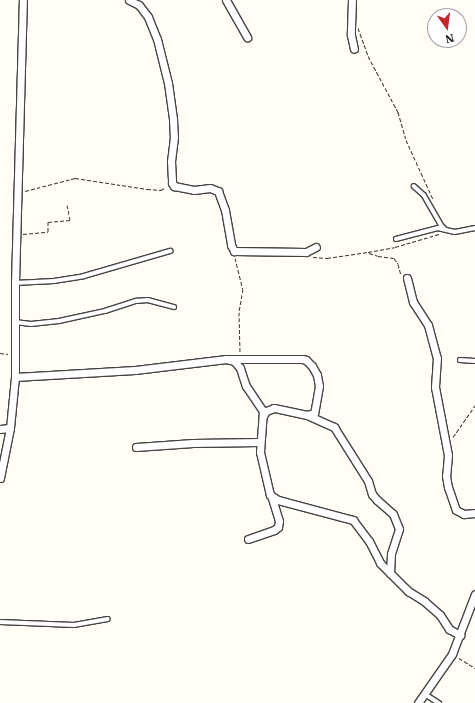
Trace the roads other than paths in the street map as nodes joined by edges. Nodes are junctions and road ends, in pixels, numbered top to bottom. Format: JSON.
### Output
{"nodes":[{"id":1,"x":23,"y":0,"type":"edge"},
{"id":2,"x":129,"y":0,"type":"edge"},
{"id":3,"x":226,"y":0,"type":"edge"},
{"id":4,"x":352,"y":0,"type":"edge"},
{"id":5,"x":247,"y":37,"type":"dead end"},
{"id":6,"x":354,"y":49,"type":"dead end"},
{"id":7,"x":414,"y":186,"type":"dead end"},
{"id":8,"x":475,"y":228,"type":"edge"},
{"id":9,"x":446,"y":229,"type":"junction"},
{"id":10,"x":396,"y":239,"type":"dead end"},
{"id":11,"x":316,"y":246,"type":"dead end"},
{"id":12,"x":170,"y":251,"type":"dead end"},
{"id":13,"x":407,"y":278,"type":"road end"},
{"id":14,"x":15,"y":283,"type":"junction"},
{"id":15,"x":174,"y":307,"type":"dead end"},
{"id":16,"x":14,"y":322,"type":"junction"},
{"id":17,"x":226,"y":359,"type":"junction"},
{"id":18,"x":460,"y":360,"type":"dead end"},
{"id":19,"x":475,"y":361,"type":"edge"},
{"id":20,"x":15,"y":377,"type":"junction"},
{"id":21,"x":307,"y":415,"type":"junction"},
{"id":22,"x":263,"y":416,"type":"junction"},
{"id":23,"x":10,"y":428,"type":"junction"},
{"id":24,"x":0,"y":429,"type":"edge"},
{"id":25,"x":259,"y":442,"type":"junction"},
{"id":26,"x":136,"y":447,"type":"dead end"},
{"id":27,"x":0,"y":478,"type":"edge"},
{"id":28,"x":270,"y":495,"type":"junction"},
{"id":29,"x":475,"y":513,"type":"edge"},
{"id":30,"x":248,"y":539,"type":"dead end"},
{"id":31,"x":390,"y":573,"type":"junction"},
{"id":32,"x":475,"y":594,"type":"edge"},
{"id":33,"x":107,"y":619,"type":"dead end"},
{"id":34,"x":0,"y":622,"type":"edge"},
{"id":35,"x":460,"y":635,"type":"junction"},
{"id":36,"x":425,"y":694,"type":"junction"},
{"id":37,"x":418,"y":703,"type":"edge"},
{"id":38,"x":439,"y":703,"type":"edge"}],
"edges":[{"from":1,"to":14,"type":"street"},
{"from":2,"to":11,"type":"street"},
{"from":3,"to":5,"type":"street"},
{"from":4,"to":6,"type":"street"},
{"from":7,"to":9,"type":"lane"},
{"from":8,"to":9,"type":"lane"},
{"from":9,"to":10,"type":"lane"},
{"from":12,"to":14,"type":"lane"},
{"from":13,"to":29,"type":"street"},
{"from":14,"to":16,"type":"street"},
{"from":15,"to":16,"type":"lane"},
{"from":16,"to":20,"type":"street"},
{"from":17,"to":20,"type":"street"},
{"from":17,"to":21,"type":"street"},
{"from":17,"to":22,"type":"street"},
{"from":18,"to":19,"type":"lane"},
{"from":20,"to":23,"type":"street"},
{"from":21,"to":22,"type":"street"},
{"from":21,"to":31,"type":"street"},
{"from":22,"to":25,"type":"street"},
{"from":23,"to":24,"type":"street"},
{"from":23,"to":27,"type":"street"},
{"from":25,"to":26,"type":"street"},
{"from":25,"to":28,"type":"street"},
{"from":28,"to":30,"type":"street"},
{"from":28,"to":31,"type":"street"},
{"from":31,"to":35,"type":"street"},
{"from":32,"to":35,"type":"street"},
{"from":33,"to":34,"type":"lane"},
{"from":35,"to":36,"type":"street"},
{"from":36,"to":37,"type":"street"},
{"from":36,"to":38,"type":"lane"}]}
